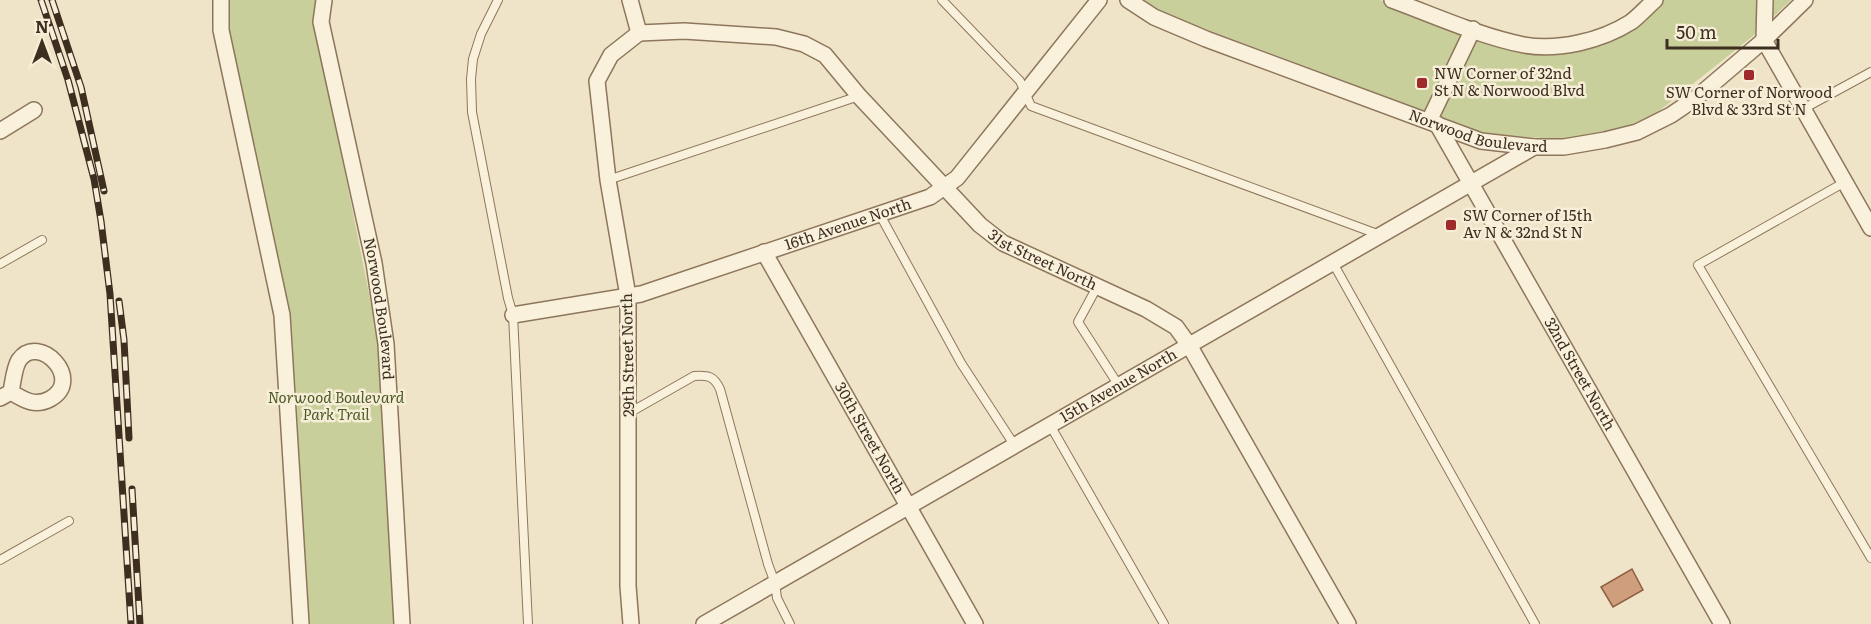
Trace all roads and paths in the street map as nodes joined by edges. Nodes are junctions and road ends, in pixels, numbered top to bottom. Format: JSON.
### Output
{"nodes":[{"id":1,"x":221,"y":0,"type":"edge"},
{"id":2,"x":324,"y":0,"type":"edge"},
{"id":3,"x":498,"y":0,"type":"edge"},
{"id":4,"x":630,"y":0,"type":"edge"},
{"id":5,"x":942,"y":0,"type":"edge"},
{"id":6,"x":1099,"y":0,"type":"edge"},
{"id":7,"x":1128,"y":0,"type":"edge"},
{"id":8,"x":1392,"y":0,"type":"edge"},
{"id":9,"x":1655,"y":0,"type":"edge"},
{"id":10,"x":1765,"y":0,"type":"edge"},
{"id":11,"x":1805,"y":0,"type":"edge"},
{"id":12,"x":1473,"y":29,"type":"junction"},
{"id":13,"x":639,"y":33,"type":"junction"},
{"id":14,"x":1764,"y":40,"type":"junction"},
{"id":15,"x":1871,"y":72,"type":"edge"},
{"id":16,"x":1025,"y":93,"type":"junction"},
{"id":17,"x":860,"y":96,"type":"junction"},
{"id":18,"x":1803,"y":109,"type":"junction"},
{"id":19,"x":34,"y":110,"type":"dead end"},
{"id":20,"x":1433,"y":123,"type":"junction"},
{"id":21,"x":0,"y":131,"type":"edge"},
{"id":22,"x":1534,"y":147,"type":"junction"},
{"id":23,"x":608,"y":180,"type":"junction"},
{"id":24,"x":1845,"y":182,"type":"junction"},
{"id":25,"x":1470,"y":184,"type":"junction"},
{"id":26,"x":945,"y":186,"type":"junction"},
{"id":27,"x":879,"y":213,"type":"junction"},
{"id":28,"x":1871,"y":228,"type":"edge"},
{"id":29,"x":1381,"y":235,"type":"junction"},
{"id":30,"x":42,"y":240,"type":"dead end"},
{"id":31,"x":764,"y":252,"type":"junction"},
{"id":32,"x":1333,"y":263,"type":"junction"},
{"id":33,"x":0,"y":264,"type":"edge"},
{"id":34,"x":1097,"y":287,"type":"junction"},
{"id":35,"x":628,"y":296,"type":"junction"},
{"id":36,"x":513,"y":315,"type":"junction"},
{"id":37,"x":1189,"y":345,"type":"junction"},
{"id":38,"x":1119,"y":386,"type":"junction"},
{"id":39,"x":629,"y":413,"type":"junction"},
{"id":40,"x":1050,"y":425,"type":"junction"},
{"id":41,"x":1015,"y":446,"type":"junction"},
{"id":42,"x":908,"y":507,"type":"junction"},
{"id":43,"x":69,"y":521,"type":"dead end"},
{"id":44,"x":1871,"y":558,"type":"edge"},
{"id":45,"x":0,"y":560,"type":"edge"},
{"id":46,"x":775,"y":583,"type":"junction"},
{"id":47,"x":301,"y":624,"type":"edge"},
{"id":48,"x":402,"y":624,"type":"edge"},
{"id":49,"x":528,"y":624,"type":"edge"},
{"id":50,"x":631,"y":624,"type":"edge"},
{"id":51,"x":704,"y":624,"type":"edge"},
{"id":52,"x":790,"y":624,"type":"edge"},
{"id":53,"x":975,"y":624,"type":"edge"},
{"id":54,"x":1164,"y":624,"type":"edge"},
{"id":55,"x":1348,"y":624,"type":"edge"},
{"id":56,"x":1535,"y":624,"type":"edge"},
{"id":57,"x":1722,"y":624,"type":"edge"}],
"edges":[{"from":1,"to":47,"type":"street"},
{"from":2,"to":48,"type":"street","name":"Norwood Boulevard"},
{"from":3,"to":36,"type":"lane"},
{"from":4,"to":13,"type":"street"},
{"from":5,"to":16,"type":"lane"},
{"from":6,"to":16,"type":"street","name":"16th Avenue North"},
{"from":7,"to":20,"type":"street","name":"Norwood Boulevard"},
{"from":8,"to":12,"type":"street"},
{"from":9,"to":12,"type":"street"},
{"from":10,"to":14,"type":"street"},
{"from":11,"to":14,"type":"street","name":"Norwood Boulevard"},
{"from":12,"to":20,"type":"street"},
{"from":13,"to":17,"type":"street","name":"31st Street North"},
{"from":13,"to":23,"type":"street","name":"29th Street North"},
{"from":14,"to":18,"type":"street"},
{"from":14,"to":22,"type":"street","name":"Norwood Boulevard"},
{"from":15,"to":18,"type":"lane"},
{"from":16,"to":26,"type":"street","name":"16th Avenue North"},
{"from":16,"to":29,"type":"lane"},
{"from":17,"to":23,"type":"lane"},
{"from":17,"to":26,"type":"street","name":"31st Street North"},
{"from":18,"to":24,"type":"street"},
{"from":19,"to":21,"type":"street"},
{"from":20,"to":22,"type":"street","name":"Norwood Boulevard"},
{"from":20,"to":25,"type":"street","name":"32nd Street North"},
{"from":22,"to":25,"type":"street","name":"15th Avenue North"},
{"from":23,"to":35,"type":"street","name":"29th Street North"},
{"from":24,"to":28,"type":"street"},
{"from":24,"to":44,"type":"lane"},
{"from":25,"to":29,"type":"street","name":"15th Avenue North"},
{"from":25,"to":57,"type":"street","name":"32nd Street North"},
{"from":26,"to":27,"type":"street","name":"16th Avenue North"},
{"from":26,"to":34,"type":"street","name":"31st Street North"},
{"from":27,"to":31,"type":"street","name":"16th Avenue North"},
{"from":27,"to":41,"type":"lane"},
{"from":29,"to":32,"type":"street","name":"15th Avenue North"},
{"from":30,"to":33,"type":"lane"},
{"from":31,"to":35,"type":"street","name":"16th Avenue North"},
{"from":31,"to":42,"type":"street","name":"30th Street North"},
{"from":32,"to":37,"type":"street","name":"15th Avenue North"},
{"from":32,"to":56,"type":"lane"},
{"from":34,"to":37,"type":"street","name":"31st Street North"},
{"from":34,"to":38,"type":"lane"},
{"from":35,"to":36,"type":"street","name":"16th Avenue North"},
{"from":35,"to":39,"type":"street","name":"29th Street North"},
{"from":36,"to":49,"type":"lane"},
{"from":37,"to":38,"type":"street","name":"15th Avenue North"},
{"from":37,"to":55,"type":"street","name":"31st Street North"},
{"from":38,"to":40,"type":"street","name":"15th Avenue North"},
{"from":39,"to":46,"type":"lane"},
{"from":39,"to":50,"type":"street","name":"29th Street North"},
{"from":40,"to":41,"type":"street","name":"15th Avenue North"},
{"from":40,"to":54,"type":"lane"},
{"from":41,"to":42,"type":"street","name":"15th Avenue North"},
{"from":42,"to":46,"type":"street","name":"15th Avenue North"},
{"from":42,"to":53,"type":"street","name":"30th Street North"},
{"from":43,"to":45,"type":"lane"},
{"from":46,"to":51,"type":"street","name":"15th Avenue North"},
{"from":46,"to":52,"type":"lane"}]}
